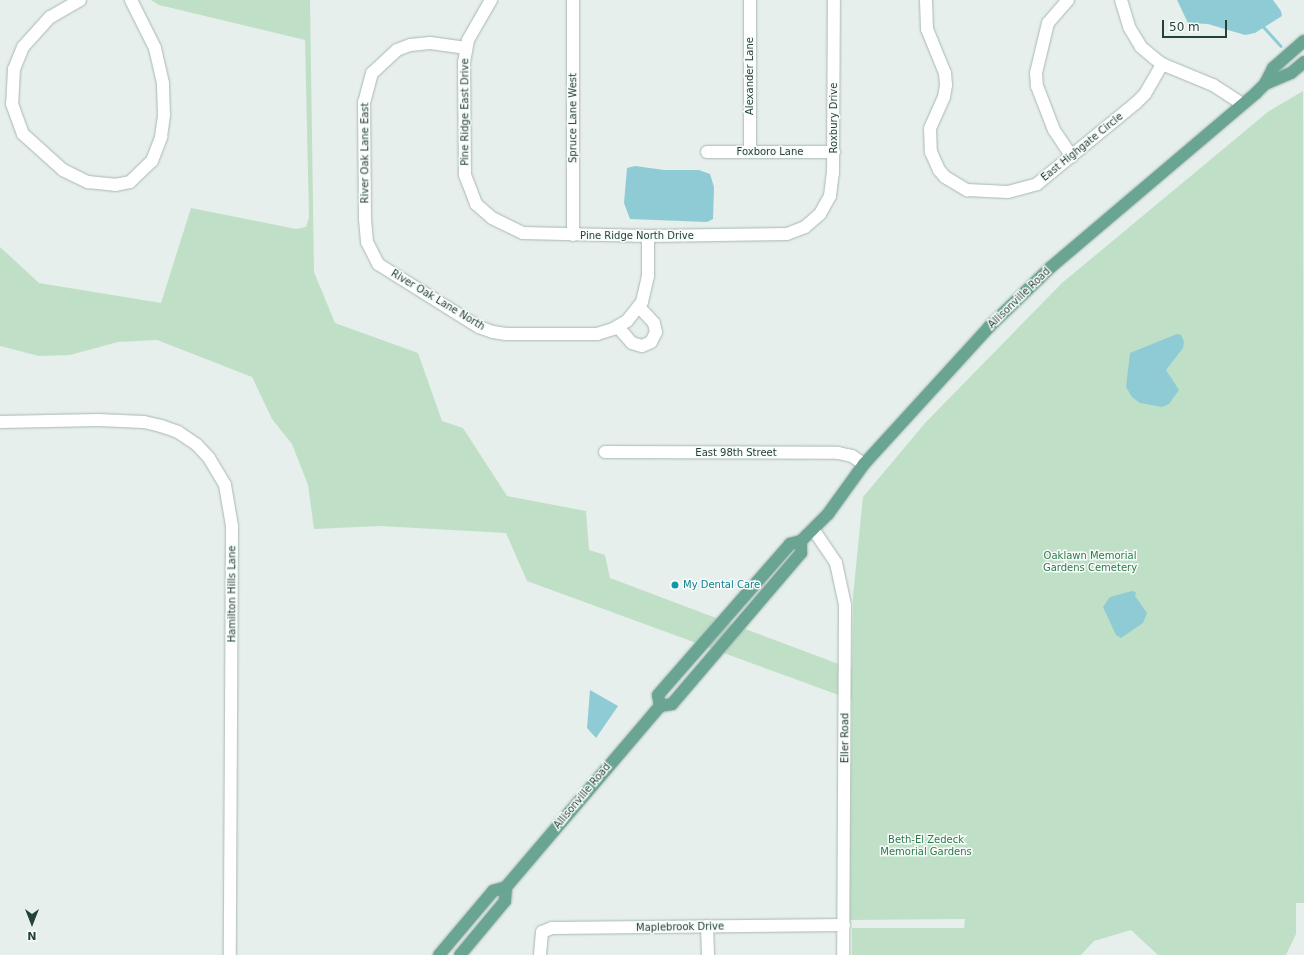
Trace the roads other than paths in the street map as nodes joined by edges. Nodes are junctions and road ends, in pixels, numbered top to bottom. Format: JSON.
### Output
{"nodes":[{"id":1,"x":80,"y":0,"type":"edge"},
{"id":2,"x":131,"y":0,"type":"edge"},
{"id":3,"x":491,"y":0,"type":"edge"},
{"id":4,"x":573,"y":0,"type":"edge"},
{"id":5,"x":750,"y":0,"type":"edge"},
{"id":6,"x":834,"y":0,"type":"edge"},
{"id":7,"x":926,"y":0,"type":"edge"},
{"id":8,"x":1068,"y":0,"type":"edge"},
{"id":9,"x":1121,"y":0,"type":"edge"},
{"id":10,"x":1304,"y":41,"type":"edge"},
{"id":11,"x":466,"y":48,"type":"junction"},
{"id":12,"x":1304,"y":62,"type":"edge"},
{"id":13,"x":1162,"y":64,"type":"junction"},
{"id":14,"x":1265,"y":84,"type":"junction"},
{"id":15,"x":1242,"y":104,"type":"junction"},
{"id":16,"x":707,"y":152,"type":"dead end"},
{"id":17,"x":750,"y":152,"type":"junction"},
{"id":18,"x":834,"y":152,"type":"junction"},
{"id":19,"x":1072,"y":157,"type":"junction"},
{"id":20,"x":476,"y":204,"type":"joint"},
{"id":21,"x":805,"y":227,"type":"joint"},
{"id":22,"x":573,"y":235,"type":"junction"},
{"id":23,"x":648,"y":236,"type":"junction"},
{"id":24,"x":367,"y":242,"type":"joint"},
{"id":25,"x":639,"y":307,"type":"junction"},
{"id":26,"x":618,"y":327,"type":"junction"},
{"id":27,"x":0,"y":422,"type":"edge"},
{"id":28,"x":605,"y":452,"type":"dead end"},
{"id":29,"x":864,"y":464,"type":"junction"},
{"id":30,"x":813,"y":529,"type":"junction"},
{"id":31,"x":506,"y":887,"type":"junction"},
{"id":32,"x":844,"y":925,"type":"junction"},
{"id":33,"x":707,"y":926,"type":"junction"},
{"id":34,"x":230,"y":955,"type":"edge"},
{"id":35,"x":439,"y":955,"type":"edge"},
{"id":36,"x":460,"y":955,"type":"edge"},
{"id":37,"x":540,"y":955,"type":"edge"},
{"id":38,"x":708,"y":955,"type":"edge"},
{"id":39,"x":843,"y":955,"type":"edge"}],
"edges":[{"from":1,"to":2,"type":"street"},
{"from":3,"to":11,"type":"street","name":"Pine Ridge East Drive"},
{"from":4,"to":22,"type":"street","name":"Spruce Lane West"},
{"from":5,"to":17,"type":"street","name":"Alexander Lane"},
{"from":6,"to":18,"type":"street","name":"Roxbury Drive"},
{"from":7,"to":19,"type":"street","name":"East Highgate Circle"},
{"from":8,"to":19,"type":"street"},
{"from":9,"to":13,"type":"street"},
{"from":10,"to":14,"type":"main road","name":"Allisonville Road"},
{"from":11,"to":20,"type":"street","name":"Pine Ridge East Drive"},
{"from":11,"to":24,"type":"street","name":"River Oak Lane East"},
{"from":12,"to":14,"type":"main road","name":"Allisonville Road"},
{"from":13,"to":15,"type":"street"},
{"from":13,"to":19,"type":"street","name":"East Highgate Circle"},
{"from":14,"to":15,"type":"main road","name":"Allisonville Road"},
{"from":15,"to":29,"type":"main road","name":"Allisonville Road"},
{"from":16,"to":17,"type":"street","name":"Foxboro Lane"},
{"from":17,"to":18,"type":"street","name":"Foxboro Lane"},
{"from":18,"to":21,"type":"street","name":"Roxbury Drive"},
{"from":20,"to":22,"type":"street","name":"Pine Ridge North Drive"},
{"from":21,"to":23,"type":"street","name":"Pine Ridge North Drive"},
{"from":22,"to":23,"type":"street","name":"Pine Ridge North Drive"},
{"from":23,"to":25,"type":"street","name":"River Oak Lane North"},
{"from":24,"to":26,"type":"street","name":"River Oak Lane North"},
{"from":25,"to":26,"type":"street","name":"River Oak Lane North"},
{"from":25,"to":26,"type":"street"},
{"from":27,"to":34,"type":"street","name":"Hamilton Hills Lane"},
{"from":28,"to":29,"type":"street","name":"East 98th Street"},
{"from":29,"to":30,"type":"main road","name":"Allisonville Road"},
{"from":30,"to":31,"type":"main road","name":"Allisonville Road"},
{"from":30,"to":32,"type":"street","name":"Eller Road"},
{"from":31,"to":35,"type":"main road","name":"Allisonville Road"},
{"from":31,"to":36,"type":"main road","name":"Allisonville Road"},
{"from":32,"to":33,"type":"street","name":"Maplebrook Drive"},
{"from":32,"to":39,"type":"street","name":"Eller Road"},
{"from":33,"to":37,"type":"street","name":"Maplebrook Drive"},
{"from":33,"to":38,"type":"street"}]}
